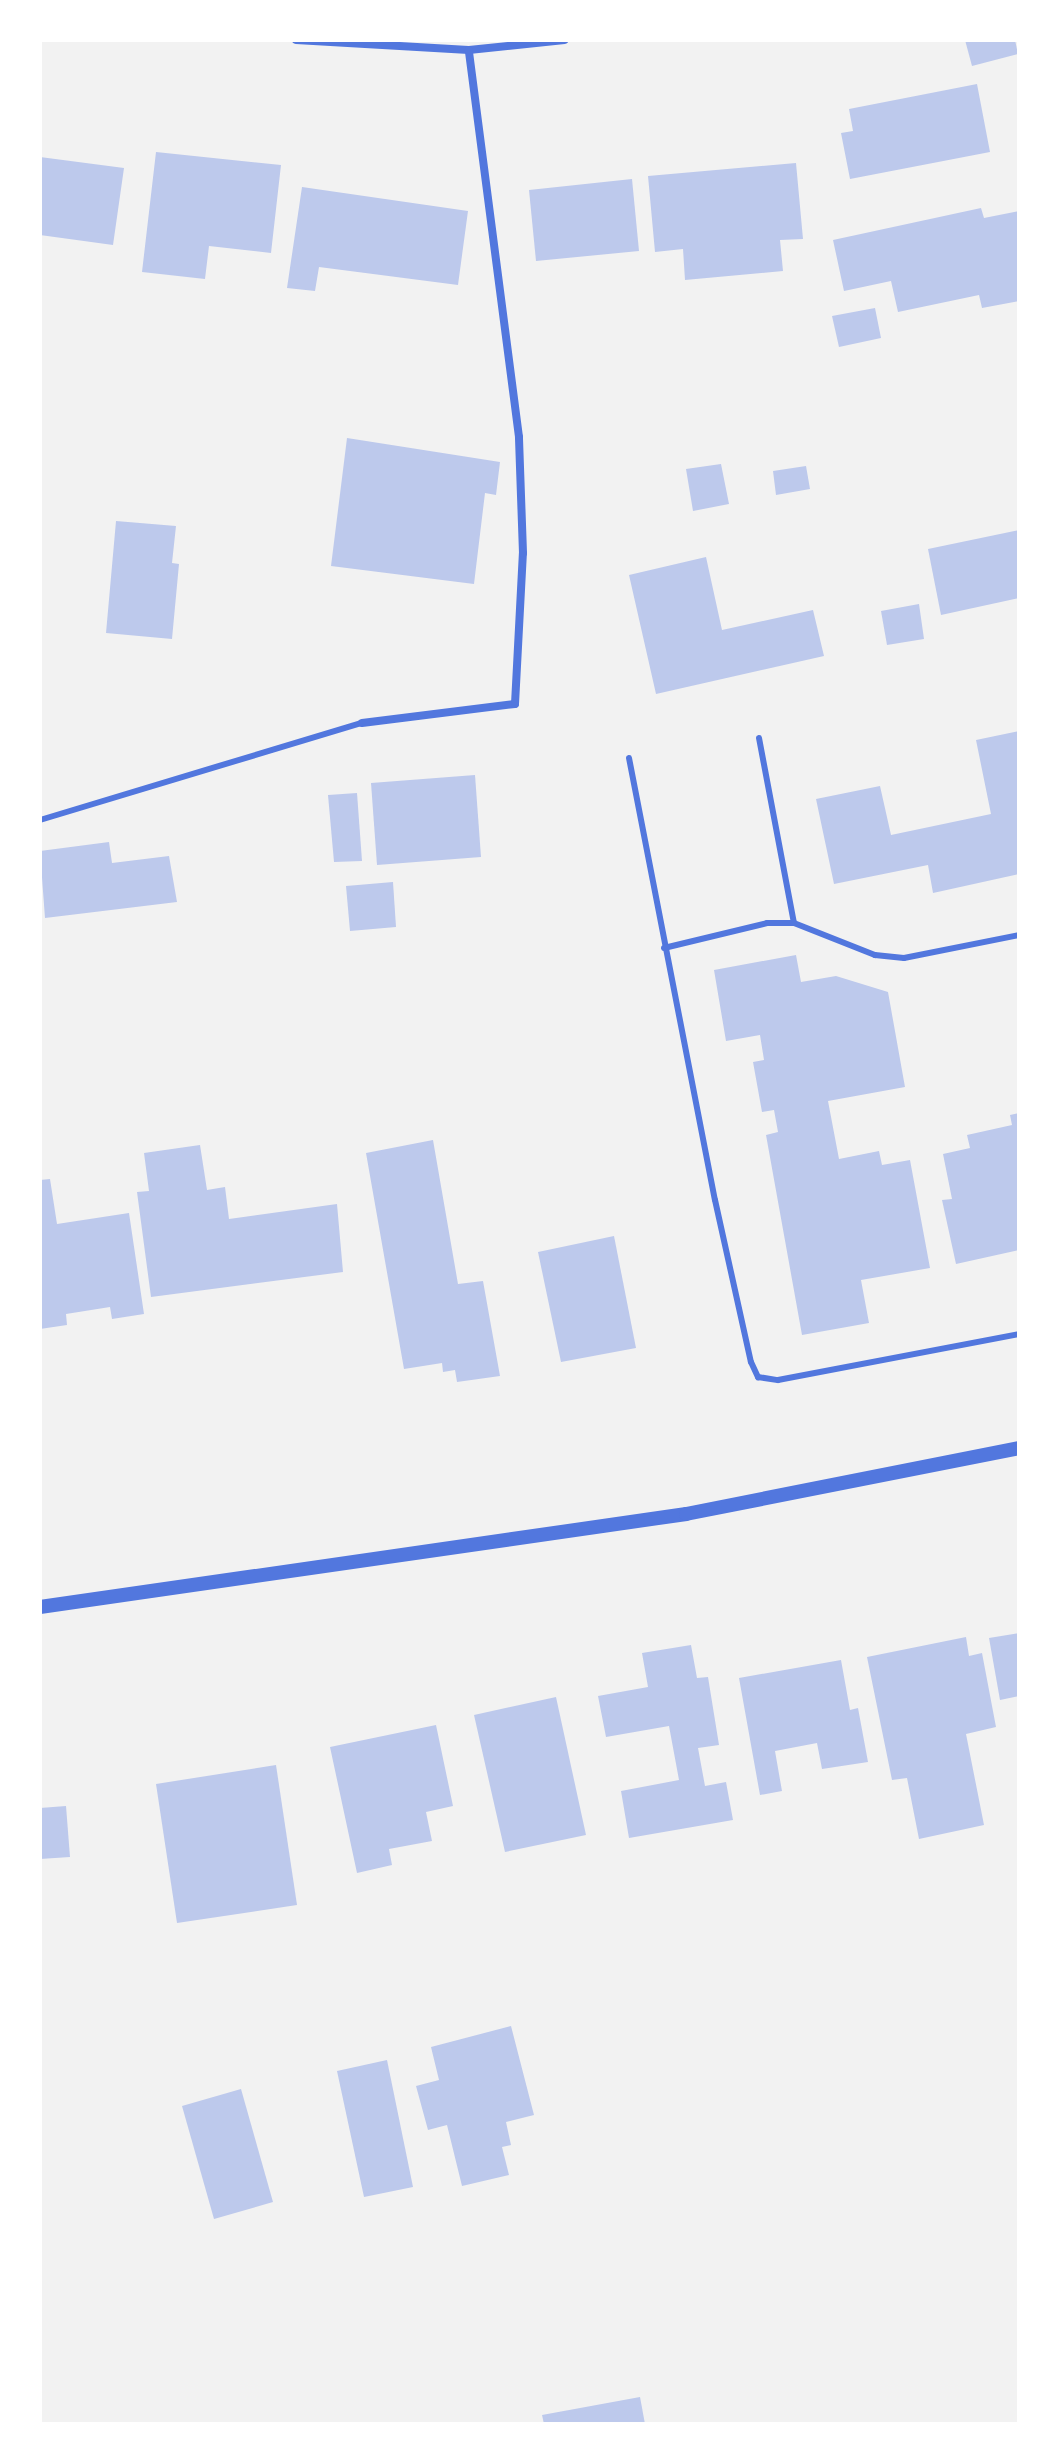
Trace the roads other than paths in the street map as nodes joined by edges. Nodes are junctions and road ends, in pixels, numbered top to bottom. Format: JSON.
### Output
{"nodes":[{"id":1,"x":296,"y":40,"type":"edge"},
{"id":2,"x":564,"y":40,"type":"edge"},
{"id":3,"x":469,"y":50,"type":"junction"},
{"id":4,"x":362,"y":723,"type":"joint"},
{"id":5,"x":759,"y":738,"type":"dead end"},
{"id":6,"x":629,"y":758,"type":"dead end"},
{"id":7,"x":40,"y":820,"type":"edge"},
{"id":8,"x":794,"y":923,"type":"junction"},
{"id":9,"x":1019,"y":935,"type":"edge"},
{"id":10,"x":664,"y":948,"type":"junction"},
{"id":11,"x":1019,"y":1334,"type":"edge"},
{"id":12,"x":1019,"y":1448,"type":"edge"},
{"id":13,"x":40,"y":1607,"type":"edge"}],
"edges":[{"from":1,"to":3,"type":"street"},
{"from":2,"to":3,"type":"street"},
{"from":3,"to":4,"type":"street"},
{"from":4,"to":7,"type":"lane"},
{"from":5,"to":8,"type":"lane"},
{"from":6,"to":10,"type":"lane"},
{"from":8,"to":9,"type":"lane"},
{"from":8,"to":10,"type":"lane"},
{"from":10,"to":11,"type":"lane"},
{"from":12,"to":13,"type":"street"}]}
